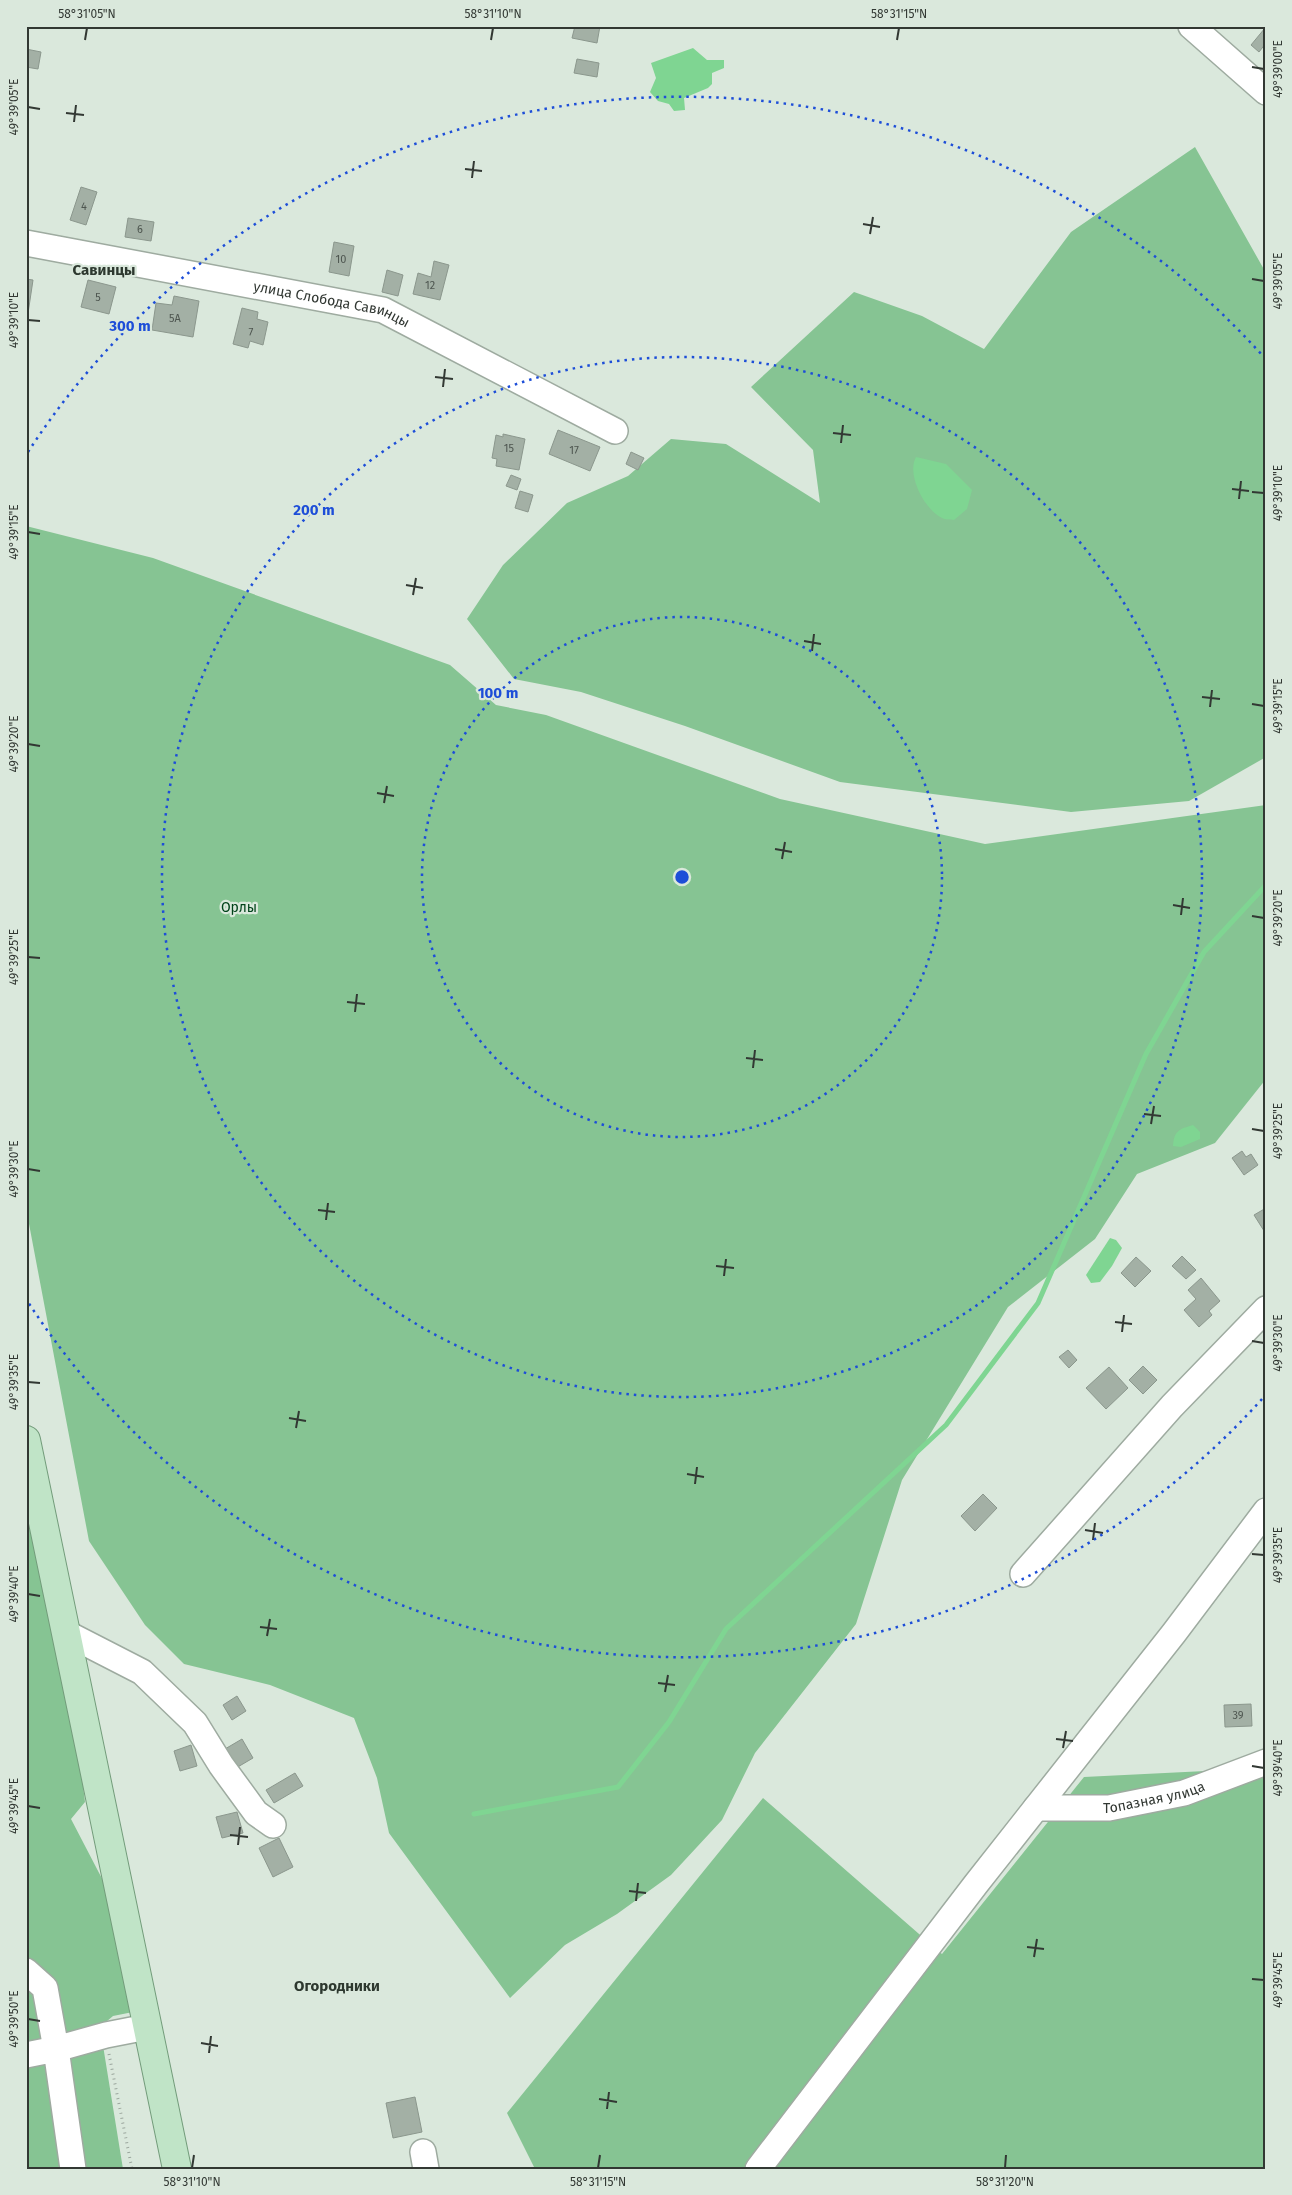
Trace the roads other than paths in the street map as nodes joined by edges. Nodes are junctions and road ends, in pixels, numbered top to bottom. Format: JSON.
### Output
{"nodes":[{"id":1,"x":1191,"y":26,"type":"edge"},
{"id":2,"x":1266,"y":92,"type":"edge"},
{"id":3,"x":26,"y":243,"type":"edge"},
{"id":4,"x":615,"y":431,"type":"dead end"},
{"id":5,"x":1266,"y":1310,"type":"edge"},
{"id":6,"x":27,"y":1450,"type":"edge"},
{"id":7,"x":1261,"y":1521,"type":"edge"},
{"id":8,"x":1023,"y":1574,"type":"dead end"},
{"id":9,"x":66,"y":1633,"type":"junction"},
{"id":10,"x":1266,"y":1762,"type":"edge"},
{"id":11,"x":1036,"y":1808,"type":"junction"},
{"id":12,"x":273,"y":1825,"type":"dead end"},
{"id":13,"x":26,"y":1971,"type":"edge"},
{"id":14,"x":148,"y":2027,"type":"junction"},
{"id":15,"x":56,"y":2049,"type":"junction"},
{"id":16,"x":26,"y":2055,"type":"edge"},
{"id":17,"x":73,"y":2169,"type":"edge"},
{"id":18,"x":177,"y":2169,"type":"edge"},
{"id":19,"x":758,"y":2169,"type":"edge"}],
"edges":[{"from":1,"to":2,"type":"street"},
{"from":3,"to":4,"type":"street","name":"улица Слобода Савинцы"},
{"from":5,"to":8,"type":"street"},
{"from":6,"to":9,"type":"main road"},
{"from":7,"to":11,"type":"street"},
{"from":9,"to":12,"type":"street"},
{"from":9,"to":14,"type":"main road"},
{"from":10,"to":11,"type":"street","name":"Топазная улица"},
{"from":11,"to":19,"type":"street"},
{"from":13,"to":15,"type":"street"},
{"from":14,"to":15,"type":"street"},
{"from":14,"to":18,"type":"main road"},
{"from":15,"to":16,"type":"street"},
{"from":15,"to":17,"type":"street"}]}
